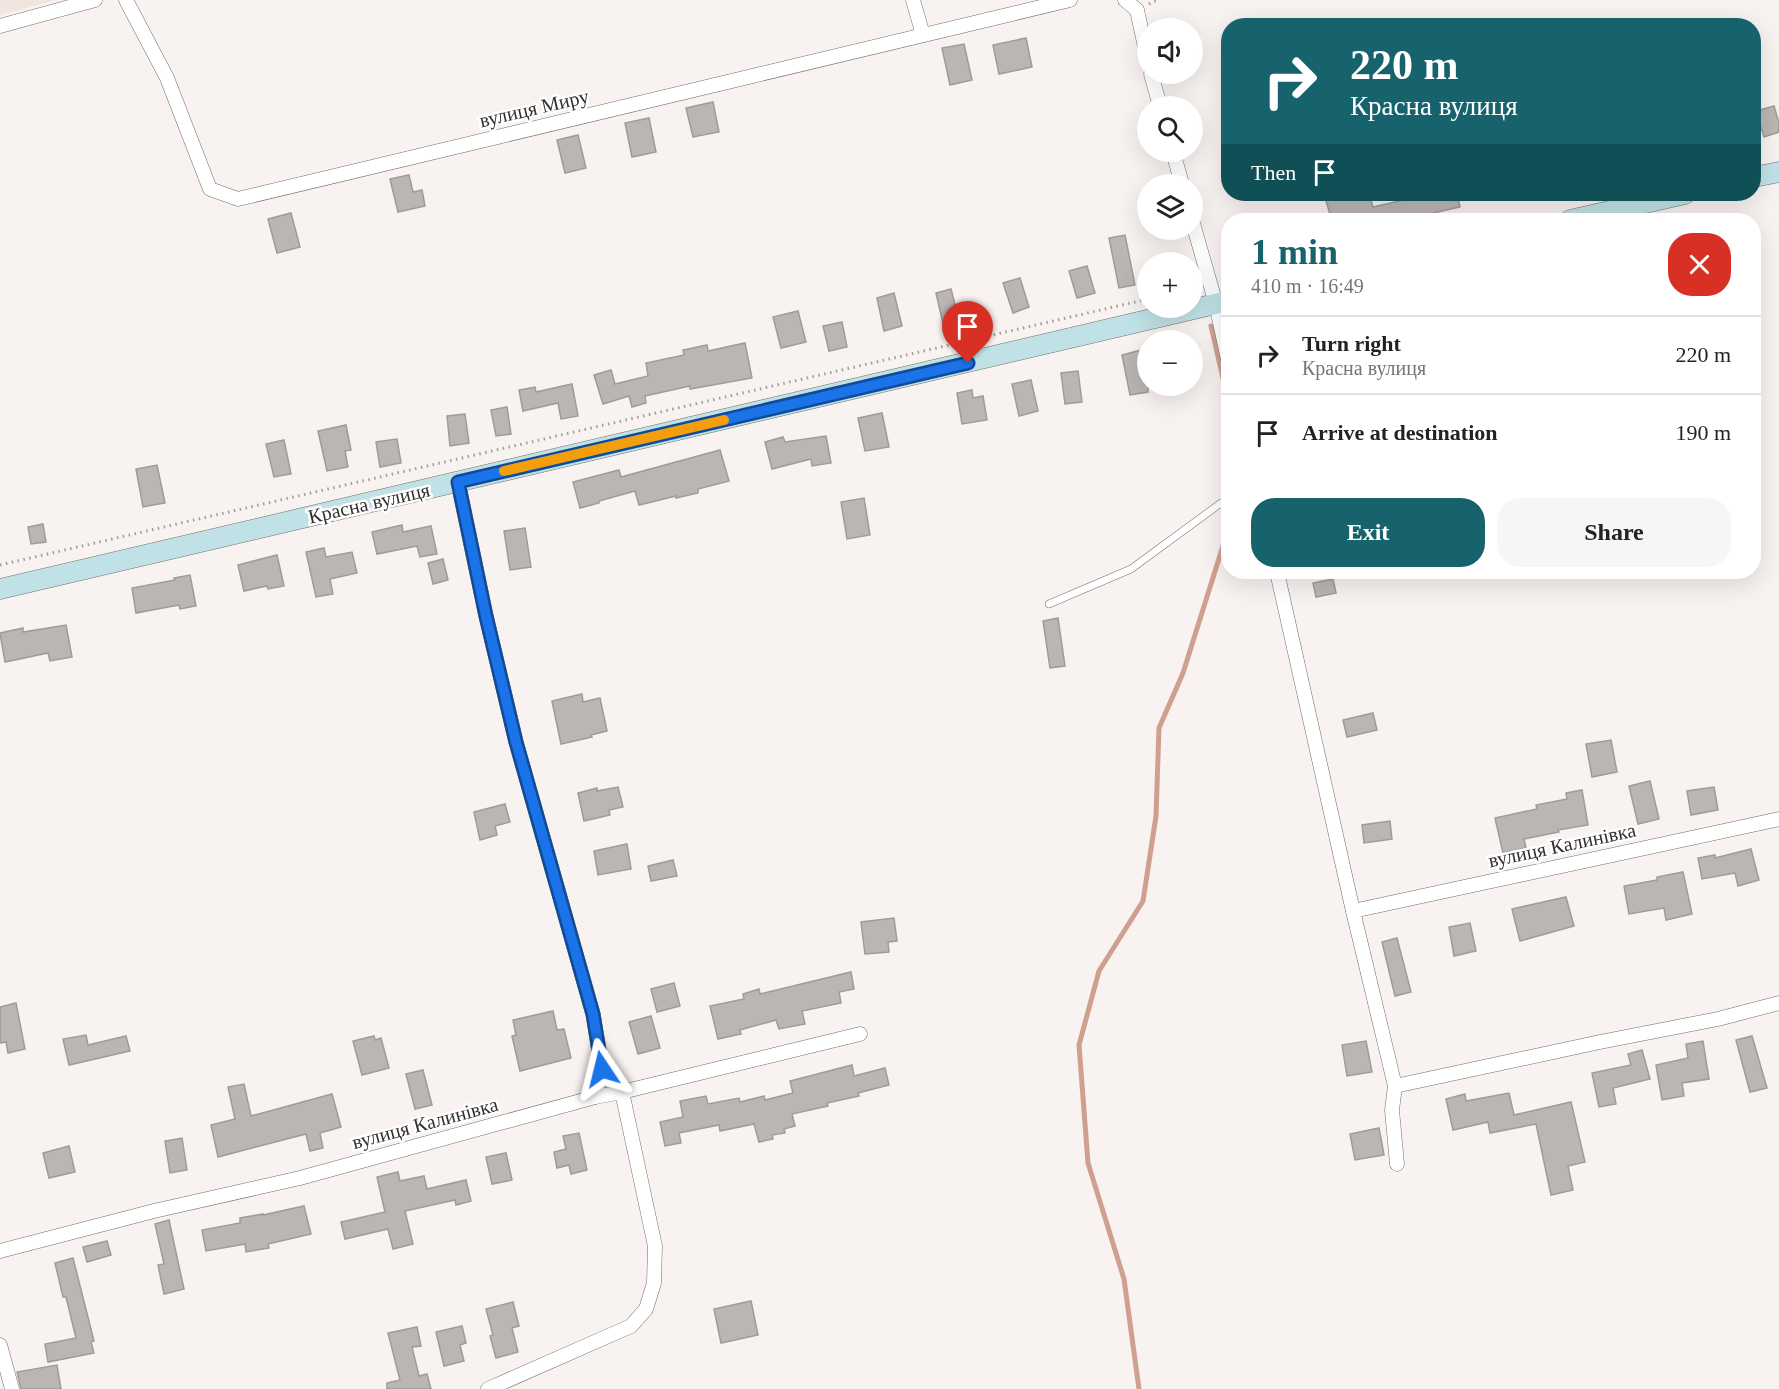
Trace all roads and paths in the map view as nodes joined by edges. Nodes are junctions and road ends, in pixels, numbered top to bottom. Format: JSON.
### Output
{"nodes":[{"id":1,"x":95,"y":0,"type":"edge"},
{"id":2,"x":126,"y":0,"type":"edge"},
{"id":3,"x":913,"y":0,"type":"edge"},
{"id":4,"x":1070,"y":0,"type":"edge"},
{"id":5,"x":1125,"y":0,"type":"edge"},
{"id":6,"x":1139,"y":18,"type":"edge"},
{"id":7,"x":0,"y":26,"type":"edge"},
{"id":8,"x":923,"y":35,"type":"junction"},
{"id":9,"x":1778,"y":176,"type":"edge"},
{"id":10,"x":1761,"y":177,"type":"edge"},
{"id":11,"x":1654,"y":201,"type":"edge"},
{"id":12,"x":1601,"y":213,"type":"edge"},
{"id":13,"x":1199,"y":240,"type":"edge"},
{"id":14,"x":1221,"y":299,"type":"edge"},
{"id":15,"x":1137,"y":302,"type":"edge"},
{"id":16,"x":1221,"y":302,"type":"edge"},
{"id":17,"x":458,"y":482,"type":"junction"},
{"id":18,"x":1221,"y":503,"type":"edge"},
{"id":19,"x":0,"y":565,"type":"edge"},
{"id":20,"x":1279,"y":579,"type":"edge"},
{"id":21,"x":0,"y":589,"type":"edge"},
{"id":22,"x":1049,"y":604,"type":"dead end"},
{"id":23,"x":1779,"y":819,"type":"edge"},
{"id":24,"x":1353,"y":911,"type":"junction"},
{"id":25,"x":1779,"y":1003,"type":"edge"},
{"id":26,"x":861,"y":1034,"type":"dead end"},
{"id":27,"x":1395,"y":1086,"type":"junction"},
{"id":28,"x":622,"y":1092,"type":"junction"},
{"id":29,"x":595,"y":1097,"type":"junction"},
{"id":30,"x":1397,"y":1164,"type":"dead end"},
{"id":31,"x":0,"y":1251,"type":"edge"},
{"id":32,"x":0,"y":1345,"type":"edge"},
{"id":33,"x":12,"y":1389,"type":"edge"},
{"id":34,"x":488,"y":1389,"type":"edge"}],
"edges":[{"from":1,"to":7,"type":"street"},
{"from":2,"to":8,"type":"street","name":"вулиця Миру"},
{"from":3,"to":8,"type":"street"},
{"from":4,"to":8,"type":"street","name":"вулиця Миру"},
{"from":5,"to":6,"type":"street"},
{"from":9,"to":10,"type":"street"},
{"from":11,"to":12,"type":"street"},
{"from":13,"to":14,"type":"street"},
{"from":15,"to":19,"type":"path"},
{"from":16,"to":17,"type":"street","name":"Красна вулиця"},
{"from":17,"to":21,"type":"street","name":"Красна вулиця"},
{"from":17,"to":29,"type":"street"},
{"from":18,"to":22,"type":"lane"},
{"from":20,"to":24,"type":"street"},
{"from":23,"to":24,"type":"street","name":"вулиця Калинівка"},
{"from":24,"to":27,"type":"street"},
{"from":25,"to":27,"type":"street"},
{"from":26,"to":28,"type":"street","name":"вулиця Калинівка"},
{"from":27,"to":30,"type":"street"},
{"from":28,"to":29,"type":"street","name":"вулиця Калинівка"},
{"from":28,"to":34,"type":"street"},
{"from":29,"to":31,"type":"street","name":"вулиця Калинівка"},
{"from":32,"to":33,"type":"street"}]}
